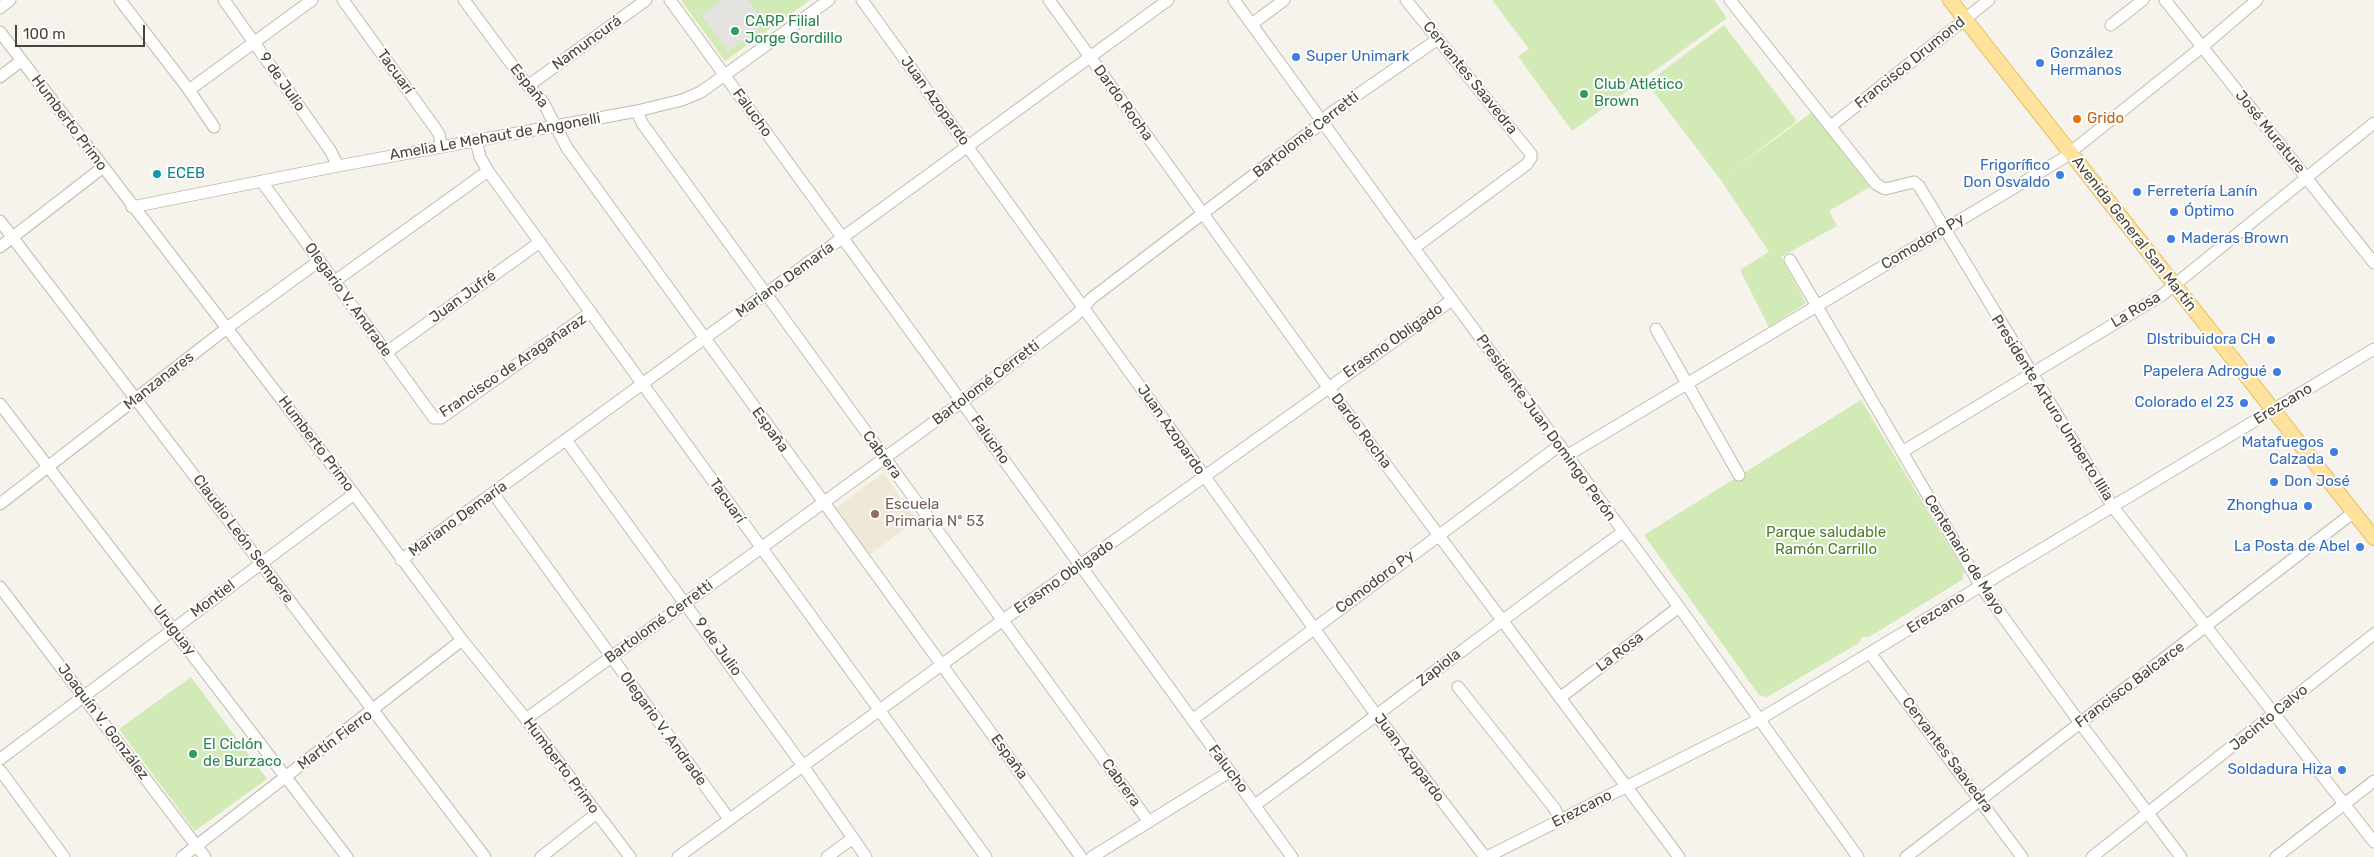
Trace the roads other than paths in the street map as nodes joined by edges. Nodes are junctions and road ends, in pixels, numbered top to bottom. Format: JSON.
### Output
{"nodes":[{"id":1,"x":10,"y":0,"type":"edge"},
{"id":2,"x":120,"y":0,"type":"edge"},
{"id":3,"x":224,"y":0,"type":"edge"},
{"id":4,"x":312,"y":0,"type":"edge"},
{"id":5,"x":343,"y":0,"type":"edge"},
{"id":6,"x":646,"y":0,"type":"edge"},
{"id":7,"x":670,"y":0,"type":"edge"},
{"id":8,"x":829,"y":0,"type":"edge"},
{"id":9,"x":862,"y":0,"type":"edge"},
{"id":10,"x":1049,"y":0,"type":"edge"},
{"id":11,"x":1168,"y":0,"type":"edge"},
{"id":12,"x":1234,"y":0,"type":"edge"},
{"id":13,"x":1284,"y":0,"type":"edge"},
{"id":14,"x":1406,"y":0,"type":"edge"},
{"id":15,"x":1730,"y":0,"type":"edge"},
{"id":16,"x":1950,"y":0,"type":"edge"},
{"id":17,"x":1990,"y":0,"type":"edge"},
{"id":18,"x":2143,"y":0,"type":"edge"},
{"id":19,"x":2165,"y":0,"type":"edge"},
{"id":20,"x":2257,"y":0,"type":"edge"},
{"id":21,"x":471,"y":2,"type":"edge"},
{"id":22,"x":0,"y":8,"type":"edge"},
{"id":23,"x":1965,"y":20,"type":"junction"},
{"id":24,"x":1252,"y":24,"type":"junction"},
{"id":25,"x":2111,"y":25,"type":"dead end"},
{"id":26,"x":0,"y":32,"type":"edge"},
{"id":27,"x":1438,"y":39,"type":"junction"},
{"id":28,"x":253,"y":42,"type":"junction"},
{"id":29,"x":2202,"y":47,"type":"junction"},
{"id":30,"x":1090,"y":57,"type":"junction"},
{"id":31,"x":21,"y":61,"type":"junction"},
{"id":32,"x":725,"y":76,"type":"junction"},
{"id":33,"x":0,"y":77,"type":"edge"},
{"id":34,"x":528,"y":86,"type":"junction"},
{"id":35,"x":189,"y":90,"type":"junction"},
{"id":36,"x":637,"y":111,"type":"junction"},
{"id":37,"x":1322,"y":121,"type":"junction"},
{"id":38,"x":2374,"y":122,"type":"edge"},
{"id":39,"x":556,"y":126,"type":"junction"},
{"id":40,"x":1831,"y":126,"type":"junction"},
{"id":41,"x":214,"y":127,"type":"dead end"},
{"id":42,"x":476,"y":141,"type":"junction"},
{"id":43,"x":967,"y":145,"type":"junction"},
{"id":44,"x":442,"y":147,"type":"junction"},
{"id":45,"x":2071,"y":152,"type":"junction"},
{"id":46,"x":338,"y":166,"type":"junction"},
{"id":47,"x":102,"y":168,"type":"junction"},
{"id":48,"x":488,"y":171,"type":"junction"},
{"id":49,"x":2306,"y":177,"type":"junction"},
{"id":50,"x":262,"y":182,"type":"junction"},
{"id":51,"x":132,"y":207,"type":"junction"},
{"id":52,"x":1204,"y":214,"type":"junction"},
{"id":53,"x":0,"y":222,"type":"edge"},
{"id":54,"x":1943,"y":229,"type":"junction"},
{"id":55,"x":844,"y":237,"type":"junction"},
{"id":56,"x":12,"y":238,"type":"junction"},
{"id":57,"x":540,"y":242,"type":"junction"},
{"id":58,"x":0,"y":247,"type":"edge"},
{"id":59,"x":1414,"y":248,"type":"junction"},
{"id":60,"x":1790,"y":260,"type":"dead end"},
{"id":61,"x":319,"y":261,"type":"junction"},
{"id":62,"x":2374,"y":263,"type":"edge"},
{"id":63,"x":335,"y":281,"type":"junction"},
{"id":64,"x":2174,"y":286,"type":"junction"},
{"id":65,"x":765,"y":295,"type":"junction"},
{"id":66,"x":1452,"y":300,"type":"junction"},
{"id":67,"x":1817,"y":306,"type":"junction"},
{"id":68,"x":1084,"y":307,"type":"junction"},
{"id":69,"x":591,"y":312,"type":"junction"},
{"id":70,"x":227,"y":328,"type":"junction"},
{"id":71,"x":1656,"y":329,"type":"dead end"},
{"id":72,"x":704,"y":339,"type":"junction"},
{"id":73,"x":2374,"y":349,"type":"edge"},
{"id":74,"x":387,"y":352,"type":"junction"},
{"id":75,"x":2030,"y":373,"type":"junction"},
{"id":76,"x":643,"y":383,"type":"junction"},
{"id":77,"x":1688,"y":385,"type":"junction"},
{"id":78,"x":1328,"y":387,"type":"junction"},
{"id":79,"x":136,"y":399,"type":"junction"},
{"id":80,"x":963,"y":401,"type":"junction"},
{"id":81,"x":0,"y":404,"type":"edge"},
{"id":82,"x":2273,"y":410,"type":"junction"},
{"id":83,"x":434,"y":418,"type":"joint"},
{"id":84,"x":566,"y":440,"type":"junction"},
{"id":85,"x":1560,"y":445,"type":"junction"},
{"id":86,"x":1902,"y":452,"type":"junction"},
{"id":87,"x":1568,"y":455,"type":"junction"},
{"id":88,"x":885,"y":459,"type":"junction"},
{"id":89,"x":47,"y":467,"type":"junction"},
{"id":90,"x":1738,"y":475,"type":"dead end"},
{"id":91,"x":1204,"y":477,"type":"junction"},
{"id":92,"x":493,"y":493,"type":"junction"},
{"id":93,"x":354,"y":494,"type":"junction"},
{"id":94,"x":823,"y":502,"type":"junction"},
{"id":95,"x":0,"y":504,"type":"edge"},
{"id":96,"x":2113,"y":507,"type":"junction"},
{"id":97,"x":2354,"y":512,"type":"junction"},
{"id":98,"x":1622,"y":532,"type":"junction"},
{"id":99,"x":1438,"y":535,"type":"junction"},
{"id":100,"x":2374,"y":538,"type":"edge"},
{"id":101,"x":761,"y":548,"type":"junction"},
{"id":102,"x":401,"y":560,"type":"junction"},
{"id":103,"x":261,"y":563,"type":"junction"},
{"id":104,"x":1080,"y":566,"type":"junction"},
{"id":105,"x":1980,"y":586,"type":"junction"},
{"id":106,"x":0,"y":587,"type":"edge"},
{"id":107,"x":685,"y":602,"type":"junction"},
{"id":108,"x":1679,"y":607,"type":"junction"},
{"id":109,"x":1003,"y":620,"type":"junction"},
{"id":110,"x":1500,"y":620,"type":"junction"},
{"id":111,"x":2206,"y":626,"type":"junction"},
{"id":112,"x":1314,"y":627,"type":"junction"},
{"id":113,"x":173,"y":629,"type":"junction"},
{"id":114,"x":2374,"y":634,"type":"edge"},
{"id":115,"x":462,"y":640,"type":"junction"},
{"id":116,"x":1870,"y":653,"type":"junction"},
{"id":117,"x":611,"y":657,"type":"junction"},
{"id":118,"x":943,"y":664,"type":"junction"},
{"id":119,"x":1458,"y":686,"type":"dead end"},
{"id":120,"x":84,"y":695,"type":"junction"},
{"id":121,"x":1561,"y":697,"type":"junction"},
{"id":122,"x":880,"y":710,"type":"junction"},
{"id":123,"x":373,"y":711,"type":"junction"},
{"id":124,"x":2275,"y":713,"type":"junction"},
{"id":125,"x":1377,"y":716,"type":"junction"},
{"id":126,"x":526,"y":719,"type":"junction"},
{"id":127,"x":1760,"y":719,"type":"junction"},
{"id":128,"x":1192,"y":720,"type":"junction"},
{"id":129,"x":2080,"y":723,"type":"junction"},
{"id":130,"x":0,"y":760,"type":"edge"},
{"id":131,"x":804,"y":766,"type":"junction"},
{"id":132,"x":0,"y":770,"type":"edge"},
{"id":133,"x":1229,"y":772,"type":"junction"},
{"id":134,"x":286,"y":777,"type":"junction"},
{"id":135,"x":2374,"y":781,"type":"edge"},
{"id":136,"x":1627,"y":786,"type":"junction"},
{"id":137,"x":1981,"y":800,"type":"junction"},
{"id":138,"x":2344,"y":804,"type":"junction"},
{"id":139,"x":1255,"y":805,"type":"junction"},
{"id":140,"x":597,"y":813,"type":"junction"},
{"id":141,"x":2149,"y":814,"type":"junction"},
{"id":142,"x":729,"y":819,"type":"junction"},
{"id":143,"x":1560,"y":820,"type":"junction"},
{"id":144,"x":1149,"y":822,"type":"junction"},
{"id":145,"x":853,"y":838,"type":"junction"},
{"id":146,"x":2374,"y":842,"type":"edge"},
{"id":147,"x":197,"y":846,"type":"junction"},
{"id":148,"x":1492,"y":856,"type":"edge"},
{"id":149,"x":64,"y":857,"type":"edge"},
{"id":150,"x":182,"y":857,"type":"edge"},
{"id":151,"x":205,"y":857,"type":"edge"},
{"id":152,"x":347,"y":857,"type":"edge"},
{"id":153,"x":485,"y":857,"type":"edge"},
{"id":154,"x":541,"y":857,"type":"edge"},
{"id":155,"x":630,"y":857,"type":"edge"},
{"id":156,"x":678,"y":857,"type":"edge"},
{"id":157,"x":827,"y":857,"type":"edge"},
{"id":158,"x":866,"y":857,"type":"edge"},
{"id":159,"x":986,"y":857,"type":"edge"},
{"id":160,"x":1081,"y":857,"type":"edge"},
{"id":161,"x":1092,"y":857,"type":"edge"},
{"id":162,"x":1292,"y":857,"type":"edge"},
{"id":163,"x":1679,"y":857,"type":"edge"},
{"id":164,"x":1858,"y":857,"type":"edge"},
{"id":165,"x":1906,"y":857,"type":"edge"},
{"id":166,"x":2022,"y":857,"type":"edge"},
{"id":167,"x":2092,"y":857,"type":"edge"},
{"id":168,"x":2181,"y":857,"type":"edge"},
{"id":169,"x":2276,"y":857,"type":"edge"}],
"edges":[{"from":1,"to":22,"type":"street"},
{"from":2,"to":35,"type":"street"},
{"from":3,"to":28,"type":"street","name":"9 de Julio"},
{"from":4,"to":28,"type":"street"},
{"from":5,"to":44,"type":"street","name":"Tacuarí"},
{"from":6,"to":34,"type":"street","name":"Namuncurá"},
{"from":7,"to":32,"type":"street","name":"Falucho"},
{"from":8,"to":32,"type":"street","name":"Amelia Le Mehaut de Angonelli"},
{"from":9,"to":43,"type":"street","name":"Juan Azopardo"},
{"from":10,"to":30,"type":"street","name":"Dardo Rocha"},
{"from":11,"to":30,"type":"street","name":"Mariano Demaría"},
{"from":12,"to":24,"type":"street","name":"Presidente Juan Domingo Perón"},
{"from":13,"to":24,"type":"street"},
{"from":14,"to":27,"type":"street","name":"Cervantes Saavedra"},
{"from":15,"to":40,"type":"street","name":"Presidente Arturo Umberto Illia"},
{"from":16,"to":23,"type":"main road","name":"Avenida General San Martín"},
{"from":17,"to":23,"type":"street","name":"Francisco Drumond"},
{"from":18,"to":25,"type":"street"},
{"from":19,"to":29,"type":"street","name":"José Murature"},
{"from":20,"to":29,"type":"street","name":"Comodoro Py"},
{"from":21,"to":34,"type":"street","name":"España"},
{"from":23,"to":40,"type":"street","name":"Francisco Drumond"},
{"from":23,"to":45,"type":"main road","name":"Avenida General San Martín"},
{"from":24,"to":37,"type":"street","name":"Presidente Juan Domingo Perón"},
{"from":26,"to":31,"type":"street","name":"Humberto Primo"},
{"from":27,"to":37,"type":"street","name":"Bartolomé Cerretti"},
{"from":27,"to":59,"type":"street","name":"Cervantes Saavedra"},
{"from":28,"to":35,"type":"street"},
{"from":28,"to":46,"type":"street","name":"9 de Julio"},
{"from":29,"to":45,"type":"street","name":"Comodoro Py"},
{"from":29,"to":49,"type":"street","name":"José Murature"},
{"from":30,"to":43,"type":"street","name":"Mariano Demaría"},
{"from":30,"to":52,"type":"street","name":"Dardo Rocha"},
{"from":31,"to":33,"type":"street"},
{"from":31,"to":47,"type":"street","name":"Humberto Primo"},
{"from":32,"to":36,"type":"street","name":"Amelia Le Mehaut de Angonelli"},
{"from":32,"to":55,"type":"street","name":"Falucho"},
{"from":34,"to":39,"type":"street","name":"España"},
{"from":35,"to":41,"type":"street"},
{"from":36,"to":39,"type":"street","name":"Amelia Le Mehaut de Angonelli"},
{"from":36,"to":65,"type":"street","name":"Cabrera"},
{"from":37,"to":52,"type":"street","name":"Bartolomé Cerretti"},
{"from":37,"to":59,"type":"street","name":"Presidente Juan Domingo Perón"},
{"from":38,"to":49,"type":"street","name":"La Rosa"},
{"from":39,"to":42,"type":"street","name":"Amelia Le Mehaut de Angonelli"},
{"from":39,"to":72,"type":"street","name":"España"},
{"from":40,"to":54,"type":"street","name":"Presidente Arturo Umberto Illia"},
{"from":42,"to":44,"type":"street","name":"Amelia Le Mehaut de Angonelli"},
{"from":42,"to":48,"type":"street","name":"Tacuarí"},
{"from":43,"to":55,"type":"street","name":"Mariano Demaría"},
{"from":43,"to":68,"type":"street","name":"Juan Azopardo"},
{"from":44,"to":46,"type":"street","name":"Amelia Le Mehaut de Angonelli"},
{"from":45,"to":54,"type":"street","name":"Comodoro Py"},
{"from":45,"to":64,"type":"main road","name":"Avenida General San Martín"},
{"from":46,"to":50,"type":"street","name":"Amelia Le Mehaut de Angonelli"},
{"from":47,"to":51,"type":"street","name":"Humberto Primo"},
{"from":47,"to":56,"type":"street"},
{"from":48,"to":57,"type":"street","name":"Tacuarí"},
{"from":48,"to":63,"type":"street"},
{"from":49,"to":62,"type":"street","name":"José Murature"},
{"from":49,"to":64,"type":"street","name":"La Rosa"},
{"from":50,"to":51,"type":"street","name":"Amelia Le Mehaut de Angonelli"},
{"from":50,"to":61,"type":"street","name":"Olegario V. Andrade"},
{"from":51,"to":70,"type":"street","name":"Humberto Primo"},
{"from":52,"to":68,"type":"street","name":"Bartolomé Cerretti"},
{"from":52,"to":78,"type":"street","name":"Dardo Rocha"},
{"from":53,"to":56,"type":"street","name":"Claudio León Sempere"},
{"from":54,"to":67,"type":"street","name":"Comodoro Py"},
{"from":54,"to":75,"type":"street","name":"Presidente Arturo Umberto Illia"},
{"from":55,"to":65,"type":"street","name":"Mariano Demaría"},
{"from":55,"to":80,"type":"street","name":"Falucho"},
{"from":56,"to":58,"type":"street"},
{"from":56,"to":79,"type":"street","name":"Claudio León Sempere"},
{"from":57,"to":69,"type":"street","name":"Tacuarí"},
{"from":57,"to":74,"type":"street","name":"Juan Jufré"},
{"from":59,"to":66,"type":"street","name":"Presidente Juan Domingo Perón"},
{"from":60,"to":67,"type":"street","name":"Centenario de Mayo"},
{"from":61,"to":63,"type":"street","name":"Olegario V. Andrade"},
{"from":61,"to":70,"type":"street","name":"Manzanares"},
{"from":63,"to":74,"type":"street","name":"Olegario V. Andrade"},
{"from":64,"to":75,"type":"street","name":"La Rosa"},
{"from":64,"to":82,"type":"main road","name":"Avenida General San Martín"},
{"from":65,"to":72,"type":"street","name":"Mariano Demaría"},
{"from":65,"to":88,"type":"street","name":"Cabrera"},
{"from":66,"to":78,"type":"street","name":"Erasmo Obligado"},
{"from":66,"to":85,"type":"street","name":"Presidente Juan Domingo Perón"},
{"from":67,"to":77,"type":"street","name":"Comodoro Py"},
{"from":67,"to":86,"type":"street","name":"Centenario de Mayo"},
{"from":68,"to":80,"type":"street","name":"Bartolomé Cerretti"},
{"from":68,"to":91,"type":"street","name":"Juan Azopardo"},
{"from":69,"to":76,"type":"street","name":"Tacuarí"},
{"from":69,"to":83,"type":"street","name":"Francisco de Aragañaraz"},
{"from":70,"to":79,"type":"street","name":"Manzanares"},
{"from":70,"to":93,"type":"street","name":"Humberto Primo"},
{"from":71,"to":77,"type":"street"},
{"from":72,"to":76,"type":"street","name":"Mariano Demaría"},
{"from":72,"to":94,"type":"street","name":"España"},
{"from":73,"to":82,"type":"street","name":"Erezcano"},
{"from":74,"to":83,"type":"street","name":"Olegario V. Andrade"},
{"from":75,"to":86,"type":"street","name":"La Rosa"},
{"from":75,"to":96,"type":"street","name":"Presidente Arturo Umberto Illia"},
{"from":76,"to":84,"type":"street","name":"Mariano Demaría"},
{"from":76,"to":101,"type":"street","name":"Tacuarí"},
{"from":77,"to":87,"type":"street","name":"Comodoro Py"},
{"from":77,"to":90,"type":"street"},
{"from":78,"to":91,"type":"street","name":"Erasmo Obligado"},
{"from":78,"to":99,"type":"street","name":"Dardo Rocha"},
{"from":79,"to":89,"type":"street","name":"Manzanares"},
{"from":79,"to":103,"type":"street","name":"Claudio León Sempere"},
{"from":80,"to":88,"type":"street","name":"Bartolomé Cerretti"},
{"from":80,"to":104,"type":"street","name":"Falucho"},
{"from":81,"to":89,"type":"street","name":"Uruguay"},
{"from":82,"to":96,"type":"street","name":"Erezcano"},
{"from":82,"to":97,"type":"main road","name":"Avenida General San Martín"},
{"from":84,"to":92,"type":"street","name":"Mariano Demaría"},
{"from":84,"to":107,"type":"street","name":"9 de Julio"},
{"from":85,"to":87,"type":"street","name":"Presidente Juan Domingo Perón"},
{"from":85,"to":99,"type":"street","name":"Comodoro Py"},
{"from":86,"to":105,"type":"street","name":"Centenario de Mayo"},
{"from":87,"to":98,"type":"street","name":"Presidente Juan Domingo Perón"},
{"from":88,"to":94,"type":"street","name":"Bartolomé Cerretti"},
{"from":88,"to":109,"type":"street","name":"Cabrera"},
{"from":89,"to":95,"type":"street","name":"Manzanares"},
{"from":89,"to":113,"type":"street","name":"Uruguay"},
{"from":91,"to":104,"type":"street","name":"Erasmo Obligado"},
{"from":91,"to":112,"type":"street","name":"Juan Azopardo"},
{"from":92,"to":102,"type":"street","name":"Mariano Demaría"},
{"from":92,"to":117,"type":"street","name":"Olegario V. Andrade"},
{"from":93,"to":102,"type":"street","name":"Humberto Primo"},
{"from":93,"to":103,"type":"street","name":"Montiel"},
{"from":94,"to":101,"type":"street","name":"Bartolomé Cerretti"},
{"from":94,"to":118,"type":"street","name":"España"},
{"from":96,"to":105,"type":"street","name":"Erezcano"},
{"from":96,"to":111,"type":"street","name":"Presidente Arturo Umberto Illia"},
{"from":97,"to":100,"type":"main road","name":"Avenida General San Martín"},
{"from":97,"to":111,"type":"street","name":"Francisco Balcarce"},
{"from":98,"to":108,"type":"street","name":"Presidente Juan Domingo Perón"},
{"from":98,"to":110,"type":"street","name":"Zapiola"},
{"from":99,"to":110,"type":"street","name":"Dardo Rocha"},
{"from":99,"to":112,"type":"street","name":"Comodoro Py"},
{"from":101,"to":107,"type":"street","name":"Bartolomé Cerretti"},
{"from":101,"to":122,"type":"street","name":"Tacuarí"},
{"from":102,"to":115,"type":"street","name":"Humberto Primo"},
{"from":103,"to":113,"type":"street","name":"Montiel"},
{"from":103,"to":123,"type":"street","name":"Claudio León Sempere"},
{"from":104,"to":109,"type":"street","name":"Erasmo Obligado"},
{"from":104,"to":128,"type":"street","name":"Falucho"},
{"from":105,"to":116,"type":"street","name":"Erezcano"},
{"from":105,"to":129,"type":"street","name":"Centenario de Mayo"},
{"from":106,"to":120,"type":"street","name":"Joaquín V. González"},
{"from":107,"to":117,"type":"street","name":"Bartolomé Cerretti"},
{"from":107,"to":131,"type":"street","name":"9 de Julio"},
{"from":108,"to":121,"type":"street","name":"La Rosa"},
{"from":108,"to":127,"type":"street","name":"Presidente Juan Domingo Perón"},
{"from":109,"to":118,"type":"street","name":"Erasmo Obligado"},
{"from":109,"to":144,"type":"street","name":"Cabrera"},
{"from":110,"to":121,"type":"street","name":"Dardo Rocha"},
{"from":110,"to":125,"type":"street","name":"Zapiola"},
{"from":111,"to":124,"type":"street","name":"Presidente Arturo Umberto Illia"},
{"from":111,"to":129,"type":"street","name":"Francisco Balcarce"},
{"from":112,"to":125,"type":"street","name":"Juan Azopardo"},
{"from":112,"to":128,"type":"street","name":"Comodoro Py"},
{"from":113,"to":120,"type":"street","name":"Montiel"},
{"from":113,"to":134,"type":"street","name":"Uruguay"},
{"from":114,"to":124,"type":"street","name":"Jacinto Calvo"},
{"from":115,"to":123,"type":"street","name":"Martín Fierro"},
{"from":115,"to":126,"type":"street","name":"Humberto Primo"},
{"from":116,"to":127,"type":"street","name":"Erezcano"},
{"from":116,"to":137,"type":"street","name":"Cervantes Saavedra"},
{"from":117,"to":126,"type":"street","name":"Bartolomé Cerretti"},
{"from":117,"to":142,"type":"street","name":"Olegario V. Andrade"},
{"from":118,"to":122,"type":"street","name":"Erasmo Obligado"},
{"from":118,"to":160,"type":"street","name":"España"},
{"from":119,"to":143,"type":"street"},
{"from":120,"to":130,"type":"street","name":"Montiel"},
{"from":120,"to":147,"type":"street","name":"Joaquín V. González"},
{"from":121,"to":136,"type":"street","name":"Dardo Rocha"},
{"from":122,"to":131,"type":"street","name":"Erasmo Obligado"},
{"from":122,"to":159,"type":"street","name":"Tacuarí"},
{"from":123,"to":134,"type":"street","name":"Martín Fierro"},
{"from":123,"to":153,"type":"street","name":"Claudio León Sempere"},
{"from":124,"to":138,"type":"street","name":"Presidente Arturo Umberto Illia"},
{"from":124,"to":141,"type":"street","name":"Jacinto Calvo"},
{"from":125,"to":139,"type":"street","name":"Zapiola"},
{"from":125,"to":148,"type":"street","name":"Juan Azopardo"},
{"from":126,"to":140,"type":"street","name":"Humberto Primo"},
{"from":127,"to":136,"type":"street","name":"Erezcano"},
{"from":127,"to":164,"type":"street","name":"Presidente Juan Domingo Perón"},
{"from":128,"to":133,"type":"street","name":"Falucho"},
{"from":129,"to":137,"type":"street","name":"Francisco Balcarce"},
{"from":129,"to":141,"type":"street","name":"Centenario de Mayo"},
{"from":131,"to":142,"type":"street","name":"Erasmo Obligado"},
{"from":131,"to":145,"type":"street","name":"9 de Julio"},
{"from":132,"to":149,"type":"street"},
{"from":133,"to":139,"type":"street","name":"Falucho"},
{"from":133,"to":144,"type":"street"},
{"from":134,"to":147,"type":"street","name":"Martín Fierro"},
{"from":134,"to":152,"type":"street","name":"Uruguay"},
{"from":135,"to":138,"type":"street"},
{"from":136,"to":143,"type":"street","name":"Erezcano"},
{"from":136,"to":163,"type":"street","name":"Dardo Rocha"},
{"from":137,"to":165,"type":"street","name":"Francisco Balcarce"},
{"from":137,"to":166,"type":"street","name":"Cervantes Saavedra"},
{"from":138,"to":146,"type":"street","name":"Presidente Arturo Umberto Illia"},
{"from":138,"to":169,"type":"street"},
{"from":139,"to":162,"type":"street","name":"Falucho"},
{"from":140,"to":154,"type":"street"},
{"from":140,"to":155,"type":"street","name":"Humberto Primo"},
{"from":141,"to":167,"type":"street","name":"Jacinto Calvo"},
{"from":141,"to":168,"type":"street","name":"Centenario de Mayo"},
{"from":142,"to":156,"type":"street","name":"Erasmo Obligado"},
{"from":143,"to":148,"type":"street","name":"Erezcano"},
{"from":144,"to":161,"type":"street"},
{"from":145,"to":157,"type":"street"},
{"from":145,"to":158,"type":"street","name":"9 de Julio"},
{"from":147,"to":150,"type":"street","name":"Martín Fierro"},
{"from":147,"to":151,"type":"street","name":"Joaquín V. González"}]}
